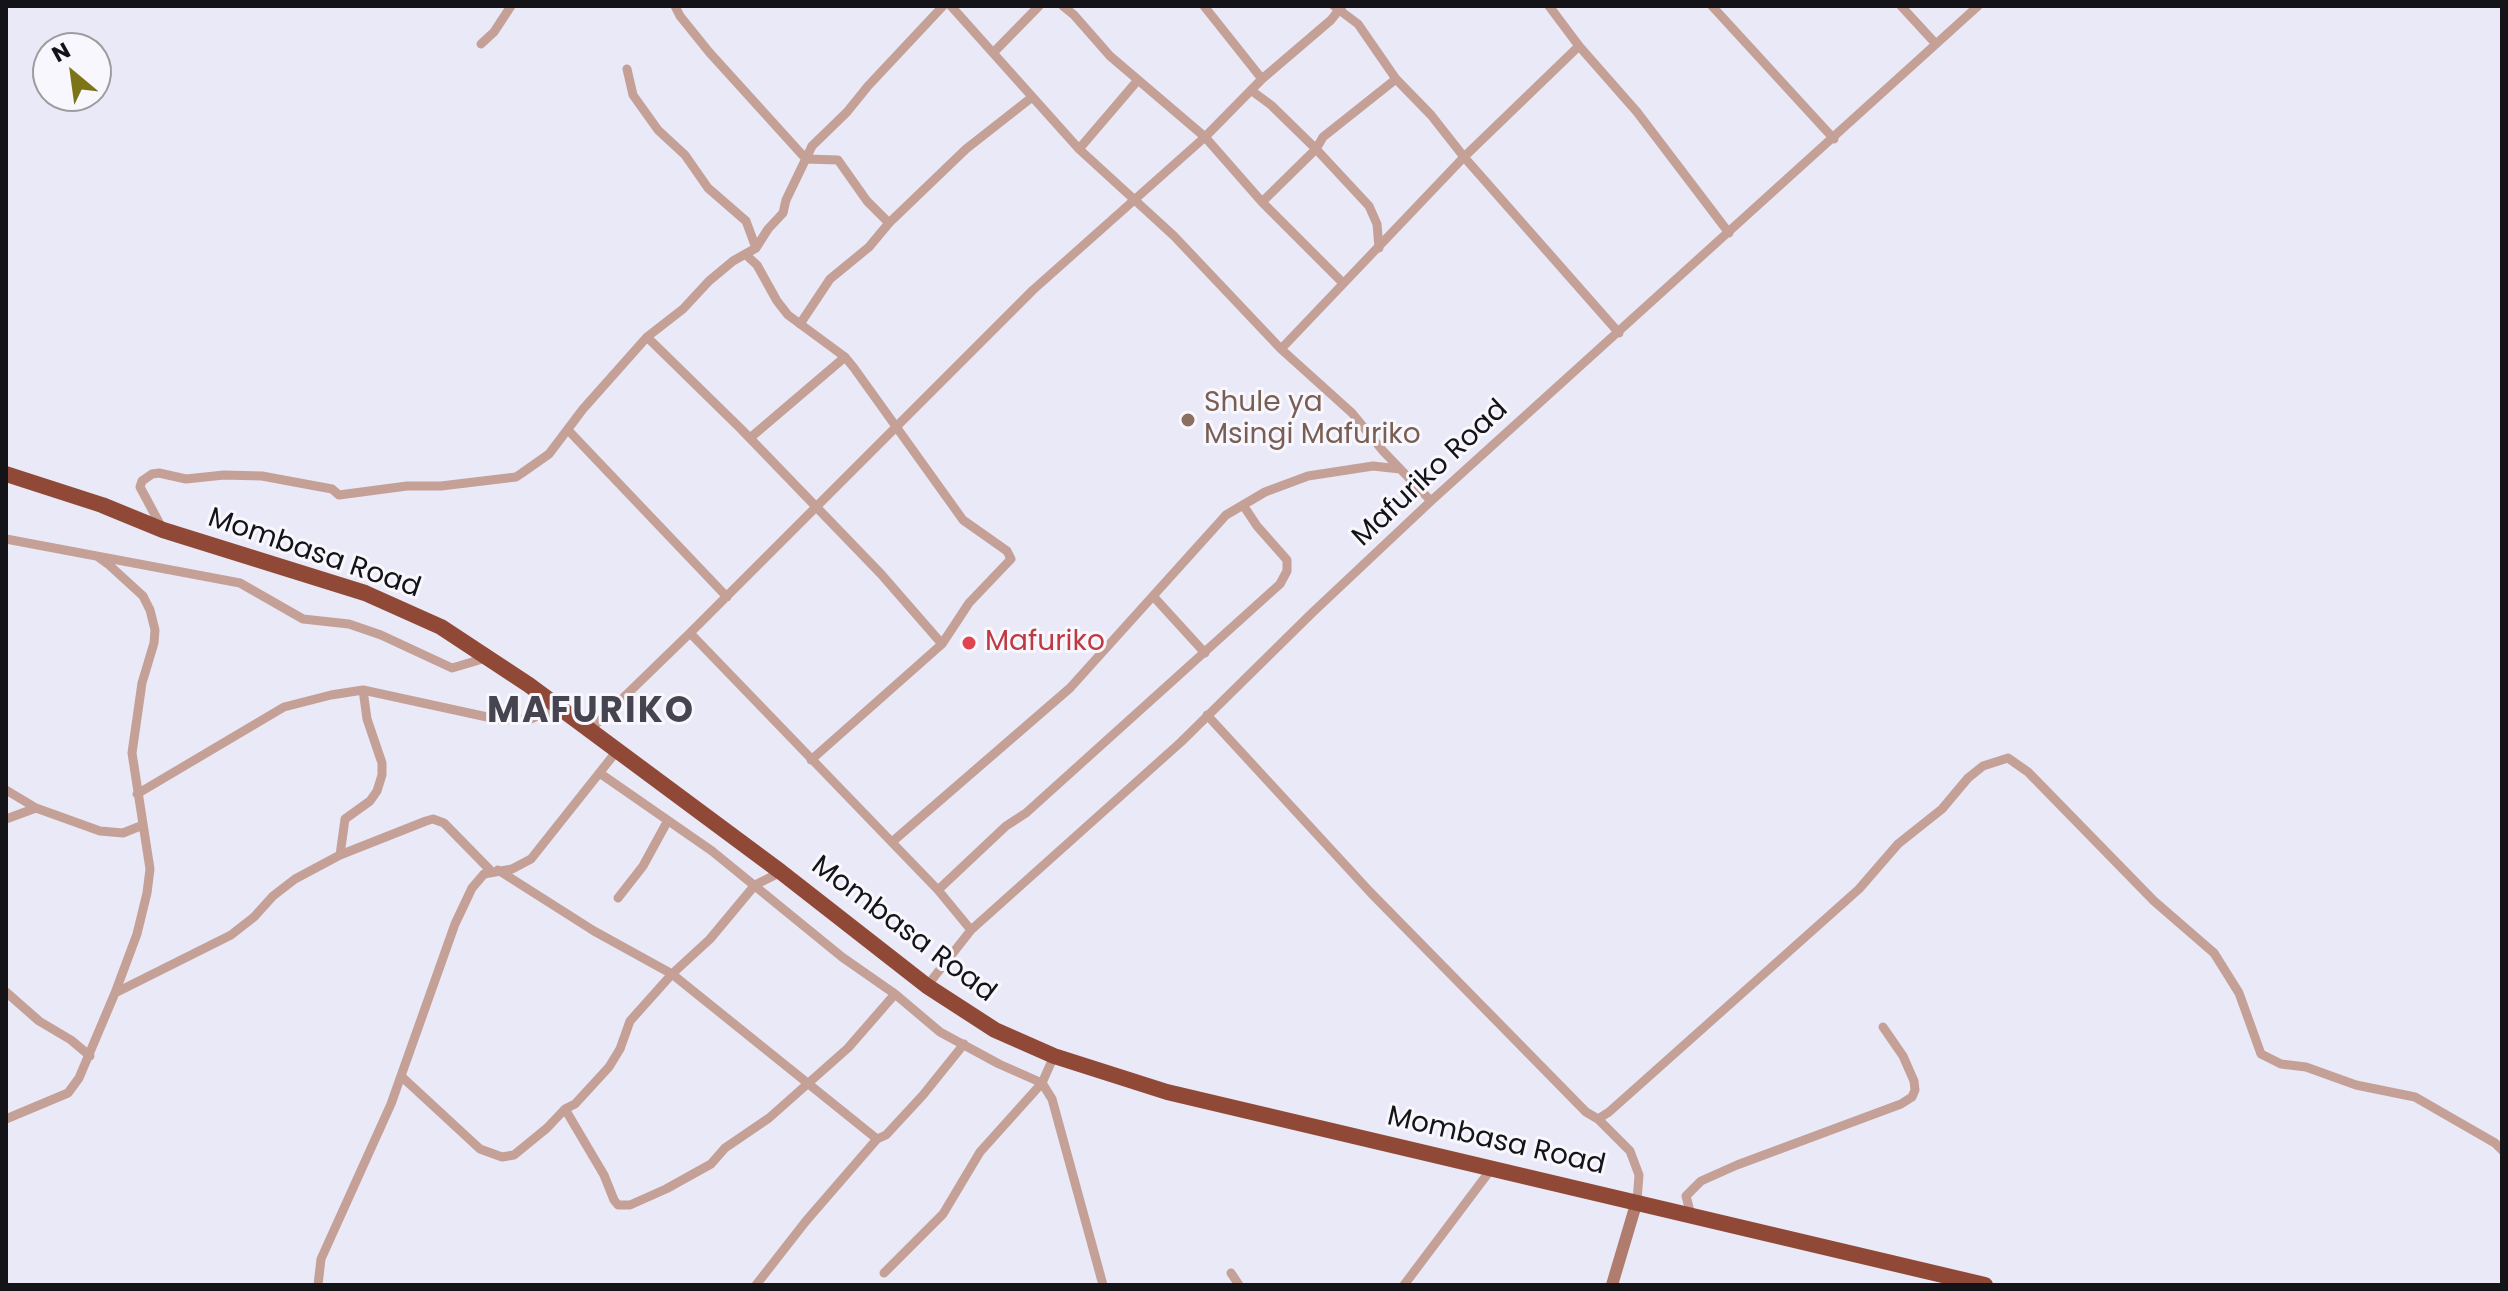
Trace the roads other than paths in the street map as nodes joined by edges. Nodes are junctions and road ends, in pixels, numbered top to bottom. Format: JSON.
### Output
{"nodes":[{"id":1,"x":511,"y":6,"type":"edge"},
{"id":2,"x":675,"y":6,"type":"edge"},
{"id":3,"x":943,"y":6,"type":"edge"},
{"id":4,"x":951,"y":6,"type":"edge"},
{"id":5,"x":1039,"y":6,"type":"edge"},
{"id":6,"x":1063,"y":6,"type":"edge"},
{"id":7,"x":1204,"y":6,"type":"edge"},
{"id":8,"x":1549,"y":6,"type":"edge"},
{"id":9,"x":1712,"y":6,"type":"edge"},
{"id":10,"x":1901,"y":6,"type":"edge"},
{"id":11,"x":1978,"y":6,"type":"edge"},
{"id":12,"x":1338,"y":7,"type":"edge"},
{"id":13,"x":481,"y":44,"type":"dead end"},
{"id":14,"x":1936,"y":44,"type":"junction"},
{"id":15,"x":1579,"y":46,"type":"junction"},
{"id":16,"x":993,"y":53,"type":"junction"},
{"id":17,"x":627,"y":69,"type":"dead end"},
{"id":18,"x":1262,"y":79,"type":"junction"},
{"id":19,"x":1396,"y":79,"type":"junction"},
{"id":20,"x":1138,"y":80,"type":"junction"},
{"id":21,"x":1252,"y":91,"type":"junction"},
{"id":22,"x":1031,"y":98,"type":"junction"},
{"id":23,"x":1205,"y":137,"type":"junction"},
{"id":24,"x":1834,"y":139,"type":"junction"},
{"id":25,"x":1079,"y":149,"type":"junction"},
{"id":26,"x":1316,"y":149,"type":"junction"},
{"id":27,"x":1464,"y":157,"type":"junction"},
{"id":28,"x":806,"y":159,"type":"junction"},
{"id":29,"x":1135,"y":200,"type":"junction"},
{"id":30,"x":1262,"y":202,"type":"junction"},
{"id":31,"x":889,"y":223,"type":"junction"},
{"id":32,"x":1729,"y":233,"type":"junction"},
{"id":33,"x":756,"y":248,"type":"junction"},
{"id":34,"x":1379,"y":248,"type":"junction"},
{"id":35,"x":745,"y":254,"type":"junction"},
{"id":36,"x":1343,"y":283,"type":"junction"},
{"id":37,"x":800,"y":324,"type":"junction"},
{"id":38,"x":1619,"y":333,"type":"junction"},
{"id":39,"x":647,"y":337,"type":"junction"},
{"id":40,"x":1281,"y":349,"type":"junction"},
{"id":41,"x":845,"y":357,"type":"junction"},
{"id":42,"x":897,"y":429,"type":"junction"},
{"id":43,"x":568,"y":430,"type":"junction"},
{"id":44,"x":750,"y":438,"type":"junction"},
{"id":45,"x":1400,"y":469,"type":"junction"},
{"id":46,"x":6,"y":474,"type":"edge"},
{"id":47,"x":1431,"y":501,"type":"junction"},
{"id":48,"x":1243,"y":505,"type":"junction"},
{"id":49,"x":816,"y":508,"type":"junction"},
{"id":50,"x":163,"y":530,"type":"junction"},
{"id":51,"x":6,"y":539,"type":"edge"},
{"id":52,"x":97,"y":556,"type":"junction"},
{"id":53,"x":1153,"y":596,"type":"junction"},
{"id":54,"x":727,"y":597,"type":"junction"},
{"id":55,"x":690,"y":633,"type":"junction"},
{"id":56,"x":942,"y":644,"type":"junction"},
{"id":57,"x":1205,"y":653,"type":"junction"},
{"id":58,"x":488,"y":657,"type":"junction"},
{"id":59,"x":363,"y":690,"type":"junction"},
{"id":60,"x":563,"y":711,"type":"junction"},
{"id":61,"x":1207,"y":715,"type":"junction"},
{"id":62,"x":589,"y":731,"type":"junction"},
{"id":63,"x":616,"y":752,"type":"junction"},
{"id":64,"x":811,"y":760,"type":"junction"},
{"id":65,"x":601,"y":774,"type":"junction"},
{"id":66,"x":6,"y":790,"type":"edge"},
{"id":67,"x":137,"y":794,"type":"junction"},
{"id":68,"x":36,"y":808,"type":"junction"},
{"id":69,"x":6,"y":819,"type":"edge"},
{"id":70,"x":667,"y":822,"type":"junction"},
{"id":71,"x":143,"y":825,"type":"junction"},
{"id":72,"x":892,"y":842,"type":"junction"},
{"id":73,"x":340,"y":855,"type":"junction"},
{"id":74,"x":494,"y":870,"type":"junction"},
{"id":75,"x":781,"y":872,"type":"junction"},
{"id":76,"x":755,"y":885,"type":"junction"},
{"id":77,"x":938,"y":890,"type":"junction"},
{"id":78,"x":618,"y":898,"type":"dead end"},
{"id":79,"x":971,"y":930,"type":"junction"},
{"id":80,"x":672,"y":974,"type":"junction"},
{"id":81,"x":927,"y":986,"type":"junction"},
{"id":82,"x":6,"y":992,"type":"edge"},
{"id":83,"x":115,"y":993,"type":"junction"},
{"id":84,"x":895,"y":994,"type":"junction"},
{"id":85,"x":1883,"y":1027,"type":"dead end"},
{"id":86,"x":964,"y":1044,"type":"junction"},
{"id":87,"x":90,"y":1056,"type":"junction"},
{"id":88,"x":1054,"y":1056,"type":"junction"},
{"id":89,"x":401,"y":1076,"type":"junction"},
{"id":90,"x":1042,"y":1083,"type":"junction"},
{"id":91,"x":809,"y":1084,"type":"junction"},
{"id":92,"x":565,"y":1109,"type":"junction"},
{"id":93,"x":6,"y":1119,"type":"edge"},
{"id":94,"x":1598,"y":1119,"type":"junction"},
{"id":95,"x":877,"y":1139,"type":"junction"},
{"id":96,"x":2502,"y":1150,"type":"edge"},
{"id":97,"x":1492,"y":1168,"type":"junction"},
{"id":98,"x":1637,"y":1201,"type":"junction"},
{"id":99,"x":1691,"y":1215,"type":"junction"},
{"id":100,"x":884,"y":1273,"type":"dead end"},
{"id":101,"x":1231,"y":1273,"type":"dead end"},
{"id":102,"x":318,"y":1285,"type":"edge"},
{"id":103,"x":756,"y":1285,"type":"edge"},
{"id":104,"x":1103,"y":1285,"type":"edge"},
{"id":105,"x":1239,"y":1285,"type":"edge"},
{"id":106,"x":1404,"y":1285,"type":"edge"},
{"id":107,"x":1612,"y":1285,"type":"edge"},
{"id":108,"x":1985,"y":1285,"type":"edge"}],
"edges":[{"from":1,"to":13,"type":"street"},
{"from":2,"to":28,"type":"street"},
{"from":3,"to":28,"type":"street"},
{"from":4,"to":16,"type":"street"},
{"from":5,"to":16,"type":"street"},
{"from":6,"to":20,"type":"street"},
{"from":7,"to":18,"type":"street"},
{"from":8,"to":15,"type":"street"},
{"from":9,"to":24,"type":"street"},
{"from":10,"to":14,"type":"street"},
{"from":11,"to":14,"type":"street","name":"Mafuriko Road"},
{"from":12,"to":18,"type":"street"},
{"from":12,"to":19,"type":"street"},
{"from":14,"to":24,"type":"street","name":"Mafuriko Road"},
{"from":15,"to":27,"type":"street"},
{"from":15,"to":32,"type":"street"},
{"from":16,"to":22,"type":"street"},
{"from":17,"to":33,"type":"street"},
{"from":18,"to":21,"type":"street"},
{"from":19,"to":26,"type":"street"},
{"from":19,"to":27,"type":"street"},
{"from":20,"to":23,"type":"street"},
{"from":20,"to":25,"type":"street"},
{"from":21,"to":23,"type":"street"},
{"from":21,"to":26,"type":"street"},
{"from":22,"to":25,"type":"street"},
{"from":22,"to":31,"type":"street"},
{"from":23,"to":29,"type":"street"},
{"from":23,"to":30,"type":"street"},
{"from":24,"to":32,"type":"street","name":"Mafuriko Road"},
{"from":25,"to":29,"type":"street"},
{"from":26,"to":30,"type":"street"},
{"from":26,"to":34,"type":"street"},
{"from":27,"to":34,"type":"street"},
{"from":27,"to":38,"type":"street"},
{"from":28,"to":31,"type":"street"},
{"from":28,"to":33,"type":"street"},
{"from":29,"to":40,"type":"street"},
{"from":29,"to":42,"type":"street"},
{"from":30,"to":36,"type":"street"},
{"from":31,"to":37,"type":"street"},
{"from":32,"to":38,"type":"street","name":"Mafuriko Road"},
{"from":33,"to":35,"type":"street"},
{"from":34,"to":36,"type":"street"},
{"from":35,"to":37,"type":"street"},
{"from":35,"to":39,"type":"street"},
{"from":36,"to":40,"type":"street"},
{"from":37,"to":41,"type":"street"},
{"from":38,"to":47,"type":"street","name":"Mafuriko Road"},
{"from":39,"to":43,"type":"street"},
{"from":39,"to":44,"type":"street"},
{"from":40,"to":45,"type":"street"},
{"from":41,"to":42,"type":"street"},
{"from":41,"to":44,"type":"street"},
{"from":42,"to":49,"type":"street"},
{"from":42,"to":56,"type":"street"},
{"from":43,"to":50,"type":"street"},
{"from":43,"to":54,"type":"street"},
{"from":44,"to":49,"type":"street"},
{"from":45,"to":47,"type":"street"},
{"from":45,"to":48,"type":"street"},
{"from":46,"to":50,"type":"highway","name":"Mombasa Road"},
{"from":47,"to":61,"type":"street","name":"Mafuriko Road"},
{"from":48,"to":53,"type":"street"},
{"from":48,"to":57,"type":"street"},
{"from":49,"to":54,"type":"street"},
{"from":49,"to":56,"type":"street"},
{"from":50,"to":58,"type":"highway","name":"Mombasa Road"},
{"from":51,"to":52,"type":"street"},
{"from":52,"to":58,"type":"street"},
{"from":52,"to":67,"type":"street"},
{"from":53,"to":57,"type":"street"},
{"from":53,"to":72,"type":"street"},
{"from":54,"to":55,"type":"street"},
{"from":55,"to":62,"type":"street"},
{"from":55,"to":64,"type":"street"},
{"from":56,"to":64,"type":"street"},
{"from":57,"to":77,"type":"street"},
{"from":58,"to":60,"type":"highway","name":"Mombasa Road"},
{"from":59,"to":60,"type":"street"},
{"from":59,"to":67,"type":"street"},
{"from":59,"to":73,"type":"street"},
{"from":60,"to":62,"type":"highway","name":"Mombasa Road"},
{"from":61,"to":79,"type":"street","name":"Mafuriko Road"},
{"from":61,"to":94,"type":"street"},
{"from":62,"to":63,"type":"highway","name":"Mombasa Road"},
{"from":63,"to":65,"type":"street"},
{"from":63,"to":75,"type":"highway","name":"Mombasa Road"},
{"from":64,"to":72,"type":"street"},
{"from":65,"to":70,"type":"street"},
{"from":65,"to":74,"type":"street"},
{"from":66,"to":68,"type":"street"},
{"from":67,"to":71,"type":"street"},
{"from":68,"to":69,"type":"street"},
{"from":68,"to":71,"type":"street"},
{"from":70,"to":76,"type":"street"},
{"from":70,"to":78,"type":"street"},
{"from":71,"to":83,"type":"street"},
{"from":72,"to":77,"type":"street"},
{"from":73,"to":74,"type":"street"},
{"from":73,"to":83,"type":"street"},
{"from":74,"to":80,"type":"street"},
{"from":74,"to":89,"type":"street"},
{"from":75,"to":76,"type":"street"},
{"from":75,"to":81,"type":"highway","name":"Mombasa Road"},
{"from":76,"to":80,"type":"street"},
{"from":76,"to":84,"type":"street"},
{"from":77,"to":79,"type":"street"},
{"from":79,"to":81,"type":"street","name":"Mafuriko Road"},
{"from":80,"to":91,"type":"street"},
{"from":80,"to":92,"type":"street"},
{"from":81,"to":88,"type":"highway","name":"Mombasa Road"},
{"from":82,"to":87,"type":"street"},
{"from":83,"to":87,"type":"street"},
{"from":84,"to":86,"type":"street"},
{"from":84,"to":91,"type":"street"},
{"from":85,"to":99,"type":"street"},
{"from":86,"to":90,"type":"street"},
{"from":86,"to":95,"type":"street"},
{"from":87,"to":93,"type":"street"},
{"from":88,"to":90,"type":"street"},
{"from":88,"to":97,"type":"highway","name":"Mombasa Road"},
{"from":89,"to":92,"type":"street"},
{"from":89,"to":102,"type":"street"},
{"from":90,"to":100,"type":"street"},
{"from":90,"to":104,"type":"street"},
{"from":91,"to":92,"type":"street"},
{"from":91,"to":95,"type":"street"},
{"from":94,"to":96,"type":"street"},
{"from":94,"to":98,"type":"street"},
{"from":95,"to":103,"type":"street"},
{"from":97,"to":98,"type":"highway","name":"Mombasa Road"},
{"from":97,"to":106,"type":"street"},
{"from":98,"to":99,"type":"highway","name":"Mombasa Road"},
{"from":98,"to":107,"type":"main road"},
{"from":99,"to":108,"type":"highway","name":"Mombasa Road"},
{"from":101,"to":105,"type":"street"}]}
